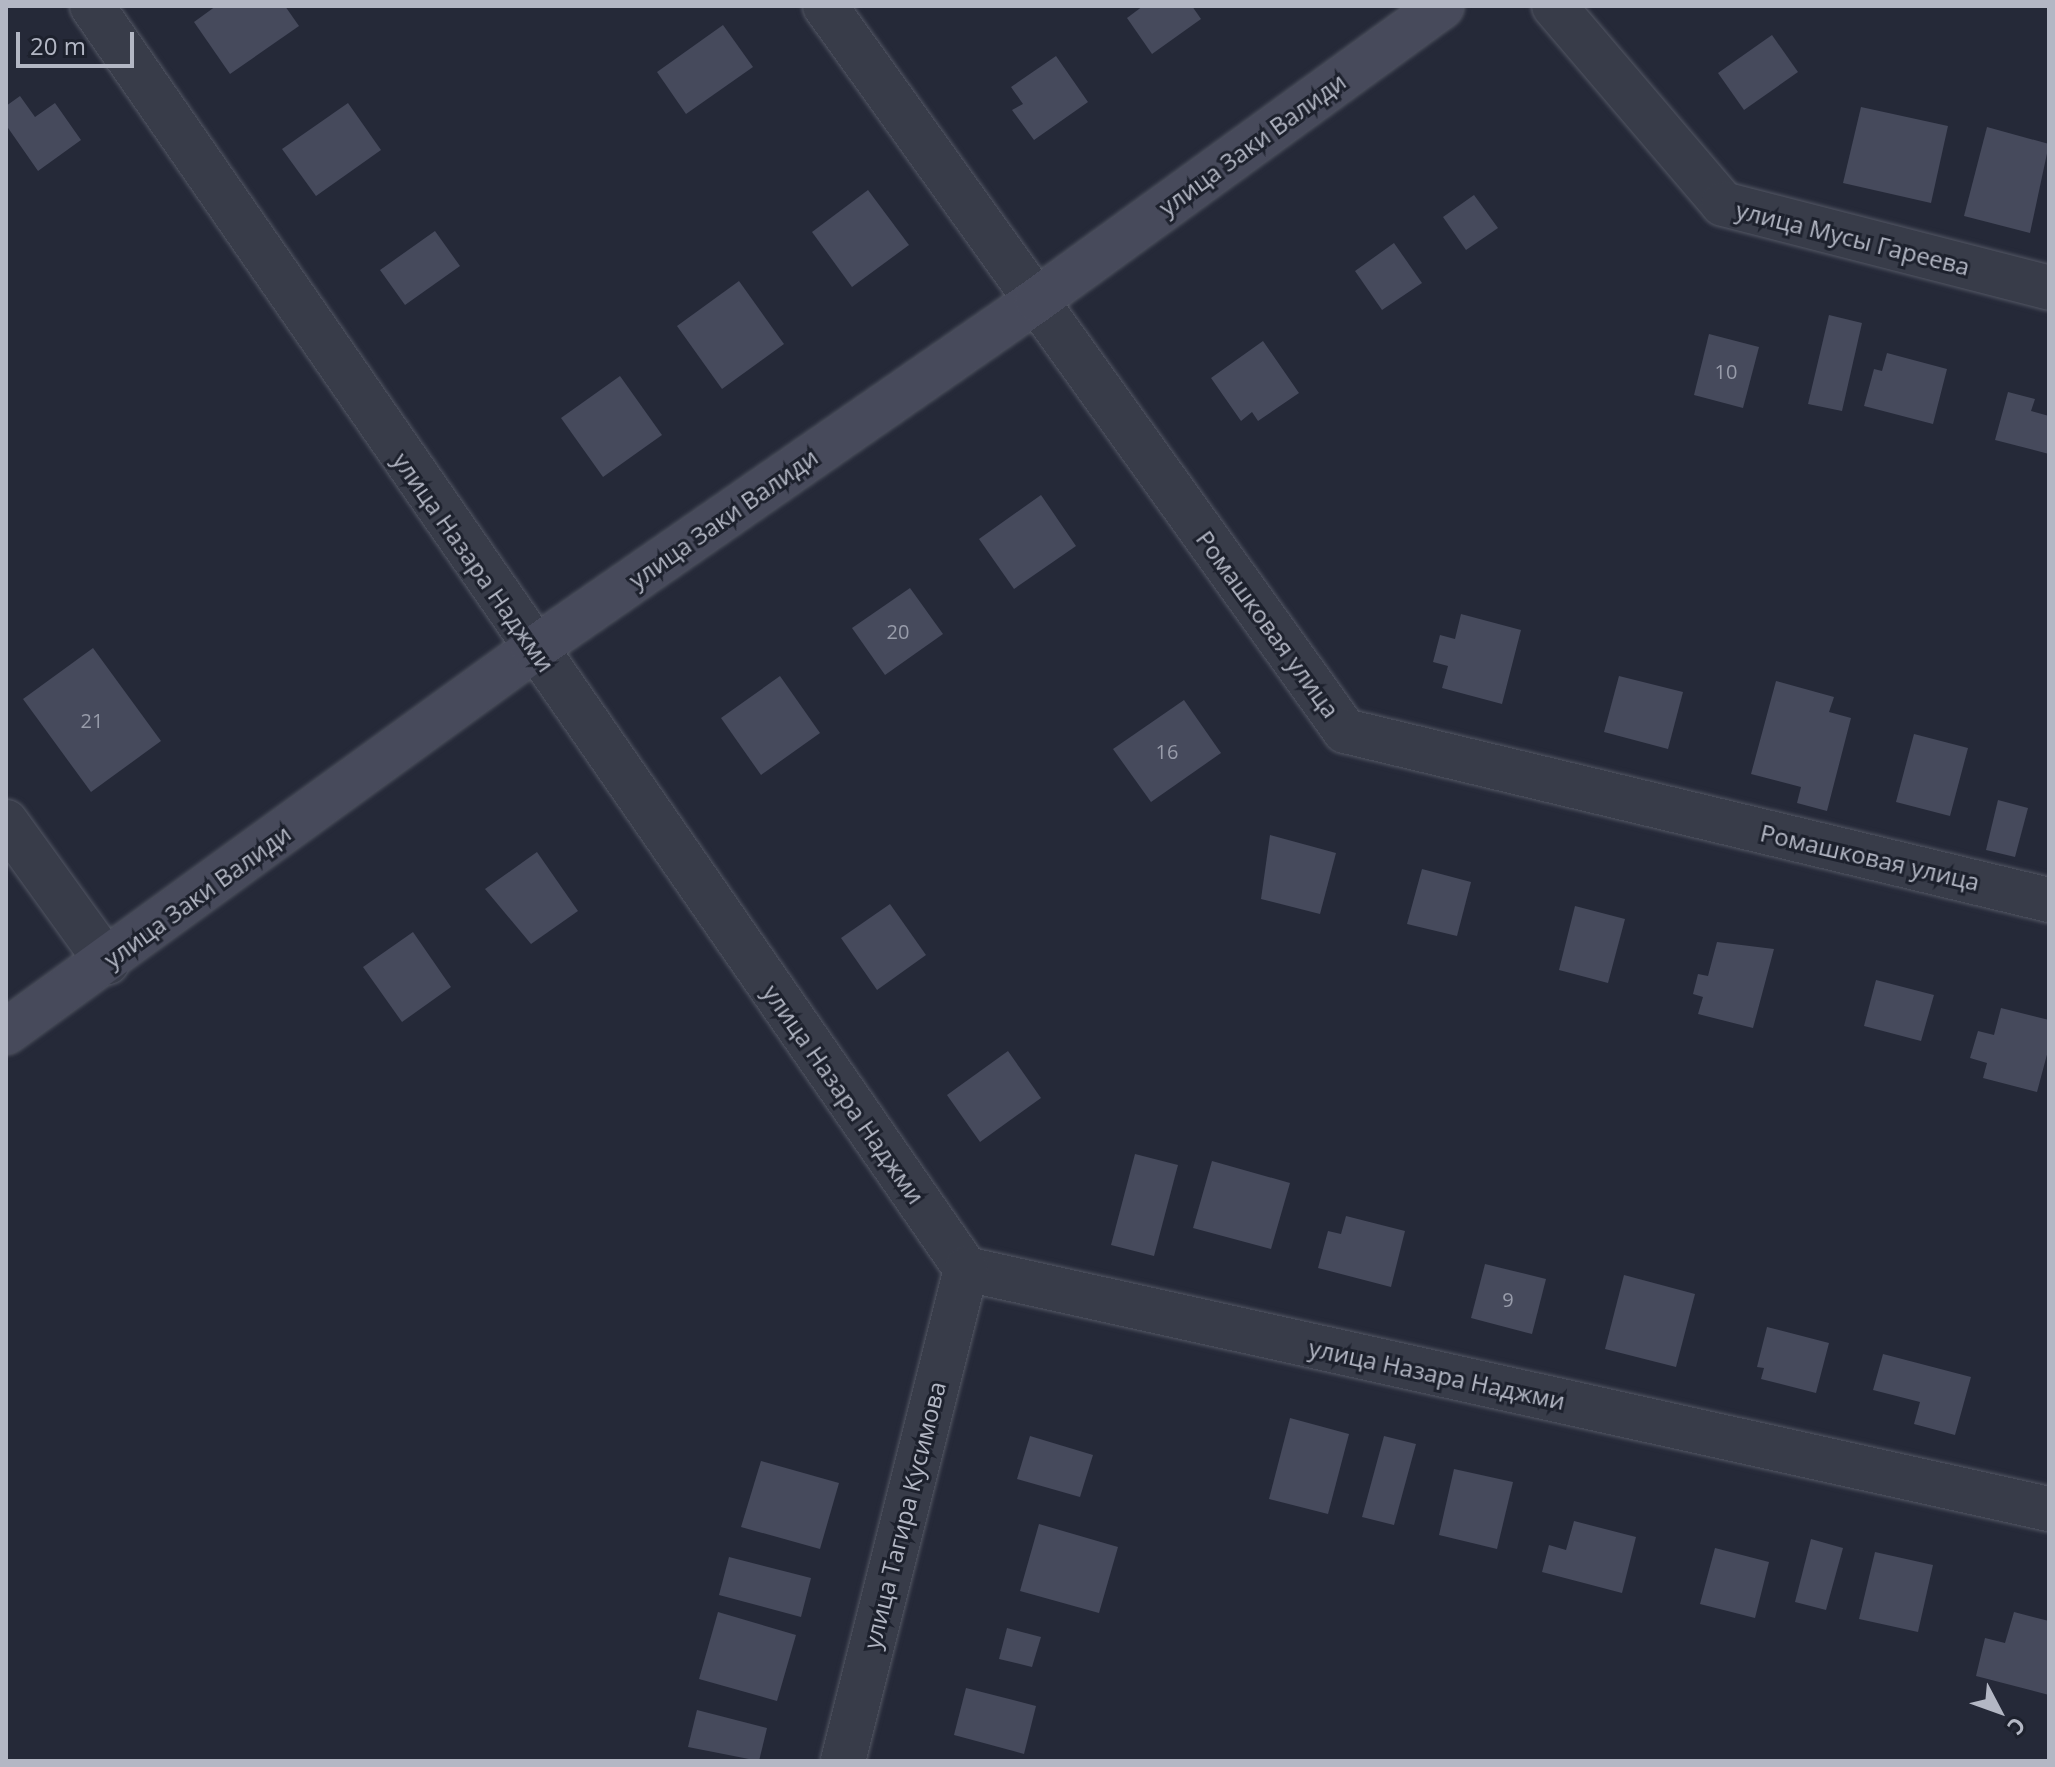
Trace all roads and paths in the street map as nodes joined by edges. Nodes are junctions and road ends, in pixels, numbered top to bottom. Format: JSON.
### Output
{"nodes":[{"id":1,"x":92,"y":6,"type":"edge"},
{"id":2,"x":825,"y":6,"type":"edge"},
{"id":3,"x":1442,"y":6,"type":"edge"},
{"id":4,"x":1554,"y":6,"type":"edge"},
{"id":5,"x":2049,"y":288,"type":"edge"},
{"id":6,"x":1037,"y":300,"type":"junction"},
{"id":7,"x":534,"y":649,"type":"junction"},
{"id":8,"x":6,"y":822,"type":"edge"},
{"id":9,"x":2049,"y":900,"type":"edge"},
{"id":10,"x":107,"y":962,"type":"junction"},
{"id":11,"x":6,"y":1032,"type":"edge"},
{"id":12,"x":966,"y":1269,"type":"junction"},
{"id":13,"x":2049,"y":1509,"type":"edge"},
{"id":14,"x":843,"y":1761,"type":"edge"}],
"edges":[{"from":1,"to":7,"type":"street","name":"улица Назара Наджми"},
{"from":2,"to":6,"type":"street","name":"Ромашковая улица"},
{"from":3,"to":6,"type":"street","name":"улица Заки Валиди"},
{"from":4,"to":5,"type":"street","name":"улица Мусы Гареева"},
{"from":6,"to":7,"type":"street","name":"улица Заки Валиди"},
{"from":6,"to":9,"type":"street","name":"Ромашковая улица"},
{"from":7,"to":10,"type":"street","name":"улица Заки Валиди"},
{"from":7,"to":12,"type":"street","name":"улица Назара Наджми"},
{"from":8,"to":10,"type":"street"},
{"from":10,"to":11,"type":"street","name":"улица Заки Валиди"},
{"from":12,"to":13,"type":"street","name":"улица Назара Наджми"},
{"from":12,"to":14,"type":"street","name":"улица Тагира Кусимова"}]}
